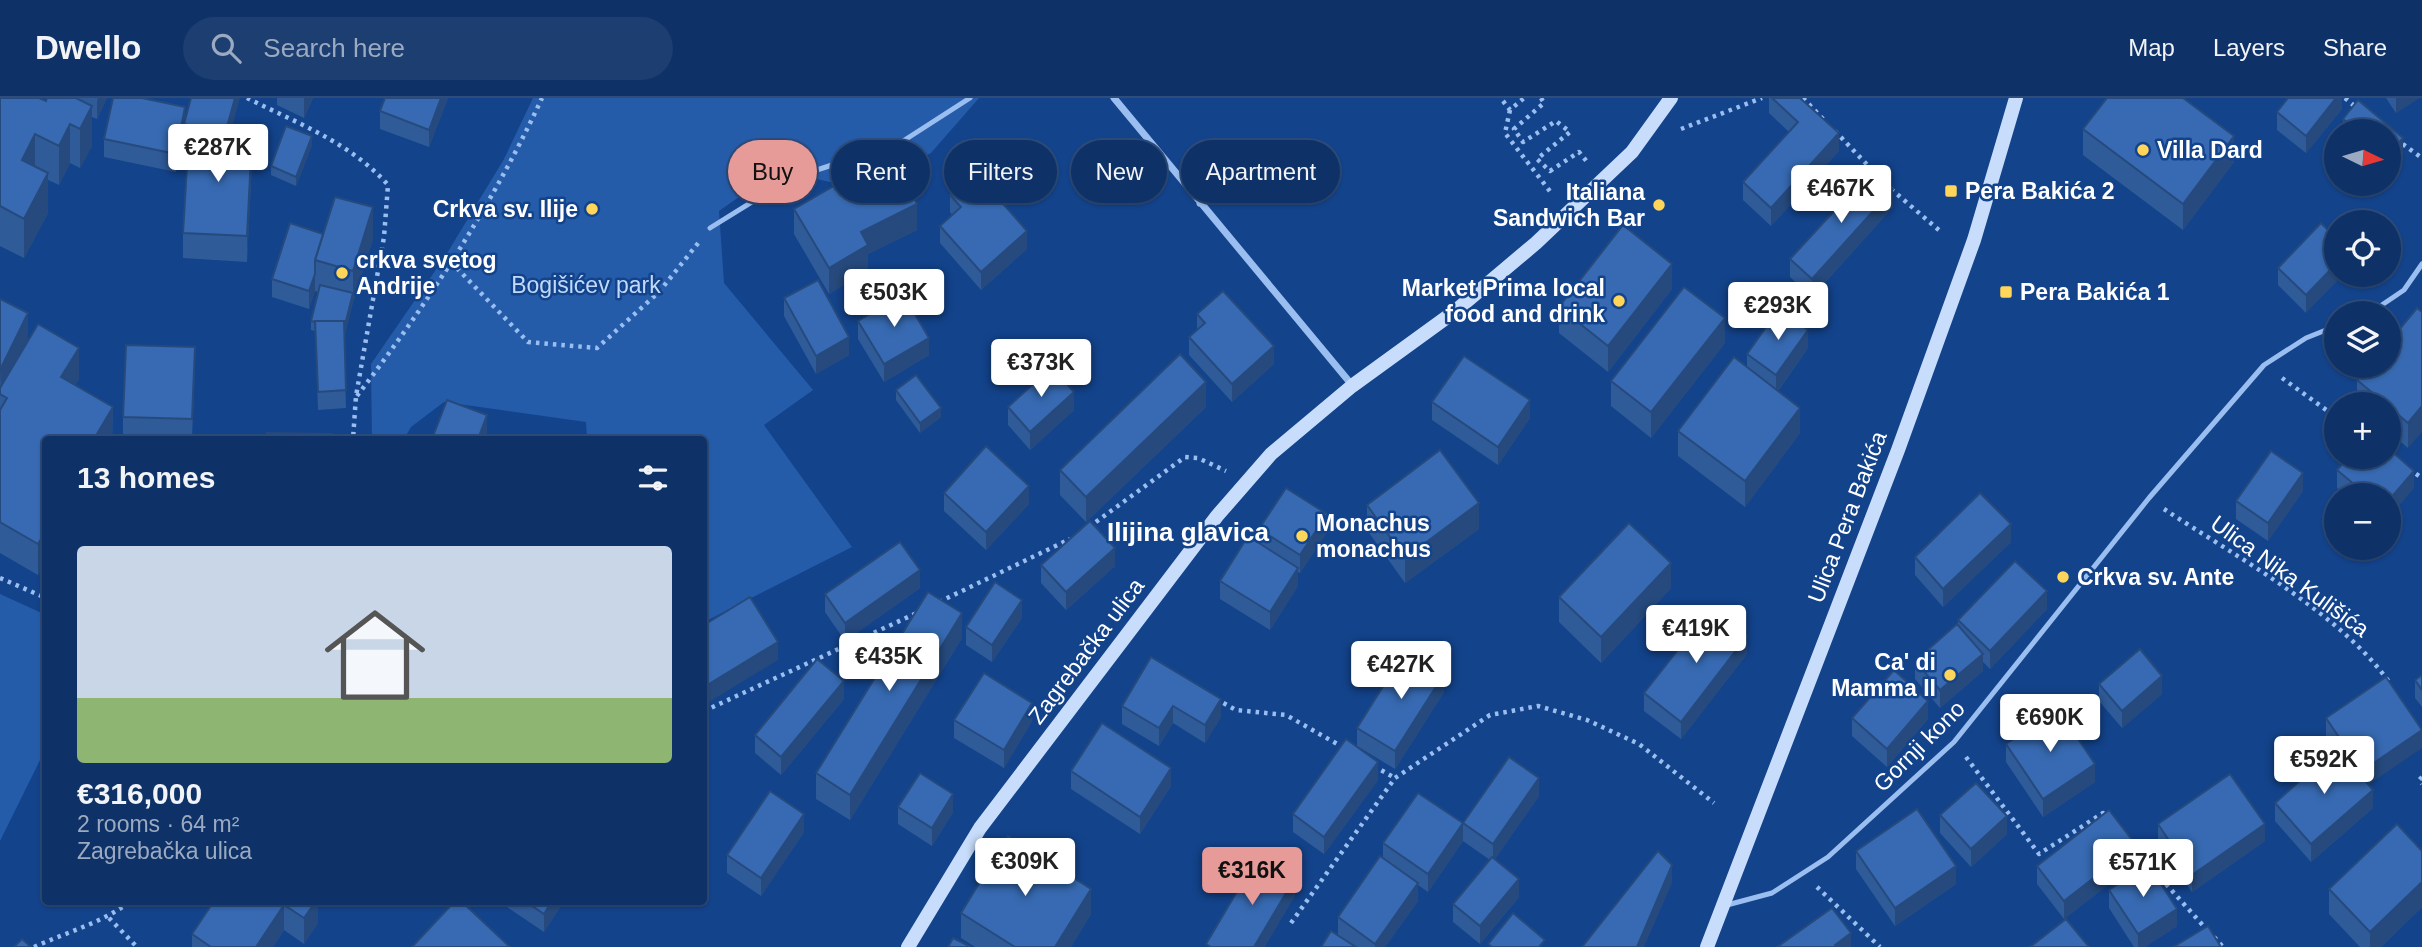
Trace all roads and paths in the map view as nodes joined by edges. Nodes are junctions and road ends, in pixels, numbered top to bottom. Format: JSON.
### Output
{"nodes":[{"id":1,"x":247,"y":98,"type":"edge"},
{"id":2,"x":542,"y":98,"type":"edge"},
{"id":3,"x":970,"y":98,"type":"edge"},
{"id":4,"x":1114,"y":98,"type":"edge"},
{"id":5,"x":1524,"y":98,"type":"edge"},
{"id":6,"x":1541,"y":98,"type":"edge"},
{"id":7,"x":1671,"y":98,"type":"edge"},
{"id":8,"x":1762,"y":98,"type":"edge"},
{"id":9,"x":1803,"y":98,"type":"edge"},
{"id":10,"x":2016,"y":98,"type":"edge"},
{"id":11,"x":2345,"y":98,"type":"edge"},
{"id":12,"x":1503,"y":101,"type":"dead end"},
{"id":13,"x":1510,"y":110,"type":"junction"},
{"id":14,"x":2365,"y":115,"type":"edge"},
{"id":15,"x":1673,"y":132,"type":"dead end"},
{"id":16,"x":2401,"y":143,"type":"edge"},
{"id":17,"x":2422,"y":158,"type":"edge"},
{"id":18,"x":1878,"y":176,"type":"edge"},
{"id":19,"x":1604,"y":180,"type":"junction"},
{"id":20,"x":1887,"y":186,"type":"edge"},
{"id":21,"x":1199,"y":204,"type":"joint"},
{"id":22,"x":1568,"y":214,"type":"junction"},
{"id":23,"x":710,"y":228,"type":"joint"},
{"id":24,"x":1940,"y":231,"type":"dead end"},
{"id":25,"x":451,"y":262,"type":"junction"},
{"id":26,"x":2422,"y":264,"type":"edge"},
{"id":27,"x":2388,"y":301,"type":"edge"},
{"id":28,"x":2324,"y":331,"type":"edge"},
{"id":29,"x":2264,"y":365,"type":"junction"},
{"id":30,"x":1352,"y":386,"type":"junction"},
{"id":31,"x":356,"y":396,"type":"junction"},
{"id":32,"x":2324,"y":408,"type":"edge"},
{"id":33,"x":353,"y":436,"type":"edge"},
{"id":34,"x":2407,"y":467,"type":"edge"},
{"id":35,"x":2422,"y":478,"type":"edge"},
{"id":36,"x":1250,"y":481,"type":"junction"},
{"id":37,"x":2149,"y":498,"type":"junction"},
{"id":38,"x":1085,"y":530,"type":"edge"},
{"id":39,"x":1073,"y":538,"type":"edge"},
{"id":40,"x":0,"y":578,"type":"edge"},
{"id":41,"x":42,"y":596,"type":"edge"},
{"id":42,"x":934,"y":604,"type":"edge"},
{"id":43,"x":922,"y":610,"type":"edge"},
{"id":44,"x":2393,"y":688,"type":"edge"},
{"id":45,"x":1214,"y":697,"type":"edge"},
{"id":46,"x":707,"y":710,"type":"edge"},
{"id":47,"x":1954,"y":742,"type":"junction"},
{"id":48,"x":1350,"y":751,"type":"edge"},
{"id":49,"x":1373,"y":765,"type":"edge"},
{"id":50,"x":2422,"y":777,"type":"edge"},
{"id":51,"x":1395,"y":778,"type":"junction"},
{"id":52,"x":2422,"y":784,"type":"edge"},
{"id":53,"x":1714,"y":803,"type":"dead end"},
{"id":54,"x":2112,"y":823,"type":"edge"},
{"id":55,"x":2131,"y":844,"type":"edge"},
{"id":56,"x":1802,"y":873,"type":"junction"},
{"id":57,"x":126,"y":905,"type":"edge"},
{"id":58,"x":1722,"y":906,"type":"junction"},
{"id":59,"x":109,"y":918,"type":"junction"},
{"id":60,"x":1291,"y":923,"type":"dead end"},
{"id":61,"x":34,"y":947,"type":"edge"},
{"id":62,"x":137,"y":947,"type":"edge"},
{"id":63,"x":908,"y":947,"type":"edge"},
{"id":64,"x":1695,"y":947,"type":"edge"},
{"id":65,"x":1707,"y":947,"type":"edge"},
{"id":66,"x":1880,"y":947,"type":"edge"},
{"id":67,"x":2223,"y":947,"type":"edge"}],
"edges":[{"from":1,"to":31,"type":"path"},
{"from":2,"to":25,"type":"path"},
{"from":3,"to":23,"type":"lane"},
{"from":4,"to":21,"type":"street"},
{"from":5,"to":13,"type":"path"},
{"from":6,"to":19,"type":"path"},
{"from":7,"to":19,"type":"street","name":"Zagrebačka ulica"},
{"from":8,"to":15,"type":"path"},
{"from":9,"to":18,"type":"path"},
{"from":10,"to":58,"type":"street","name":"Ulica Pera Bakića"},
{"from":11,"to":14,"type":"path"},
{"from":12,"to":13,"type":"path"},
{"from":13,"to":22,"type":"path"},
{"from":16,"to":17,"type":"path"},
{"from":19,"to":22,"type":"street","name":"Zagrebačka ulica"},
{"from":20,"to":24,"type":"path"},
{"from":21,"to":30,"type":"street"},
{"from":22,"to":30,"type":"street","name":"Zagrebačka ulica"},
{"from":23,"to":25,"type":"path"},
{"from":25,"to":31,"type":"path"},
{"from":26,"to":27,"type":"lane"},
{"from":28,"to":29,"type":"lane","name":"Gornji kono"},
{"from":29,"to":32,"type":"path"},
{"from":29,"to":37,"type":"lane","name":"Gornji kono"},
{"from":30,"to":36,"type":"street","name":"Zagrebačka ulica"},
{"from":31,"to":33,"type":"path"},
{"from":34,"to":35,"type":"path"},
{"from":36,"to":38,"type":"path"},
{"from":36,"to":63,"type":"street","name":"Zagrebačka ulica"},
{"from":37,"to":44,"type":"path","name":"Ulica Nika Kulišića"},
{"from":37,"to":47,"type":"lane","name":"Gornji kono"},
{"from":39,"to":42,"type":"path"},
{"from":40,"to":41,"type":"path"},
{"from":43,"to":46,"type":"path"},
{"from":45,"to":48,"type":"path"},
{"from":47,"to":54,"type":"path"},
{"from":47,"to":56,"type":"lane","name":"Gornji kono"},
{"from":49,"to":51,"type":"path"},
{"from":50,"to":52,"type":"path"},
{"from":51,"to":53,"type":"path"},
{"from":51,"to":60,"type":"path"},
{"from":55,"to":67,"type":"path"},
{"from":56,"to":58,"type":"lane","name":"Gornji kono"},
{"from":56,"to":66,"type":"path"},
{"from":57,"to":59,"type":"path"},
{"from":58,"to":64,"type":"street"},
{"from":58,"to":65,"type":"street","name":"Ulica Pera Bakića"},
{"from":59,"to":61,"type":"path"},
{"from":59,"to":62,"type":"path"}]}
